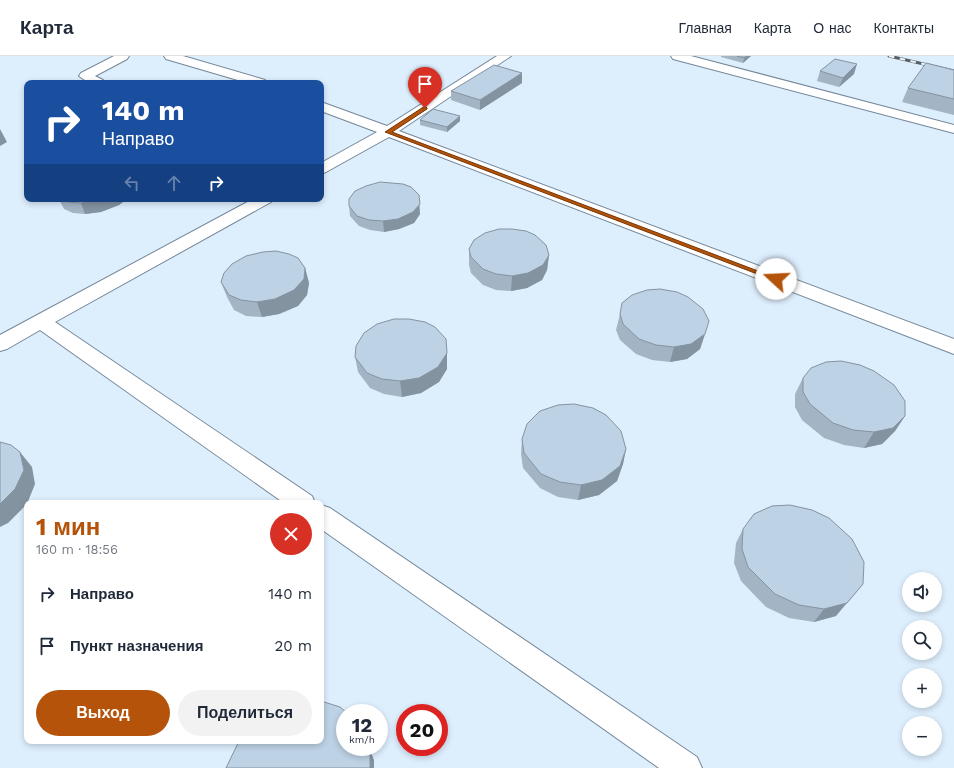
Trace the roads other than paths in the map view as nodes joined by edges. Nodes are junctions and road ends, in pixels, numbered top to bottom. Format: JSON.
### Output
{"nodes":[{"id":1,"x":123,"y":56,"type":"edge"},
{"id":2,"x":170,"y":56,"type":"edge"},
{"id":3,"x":505,"y":56,"type":"edge"},
{"id":4,"x":677,"y":56,"type":"edge"},
{"id":5,"x":93,"y":80,"type":"edge"},
{"id":6,"x":251,"y":80,"type":"edge"},
{"id":7,"x":324,"y":107,"type":"edge"},
{"id":8,"x":954,"y":129,"type":"edge"},
{"id":9,"x":388,"y":132,"type":"junction"},
{"id":10,"x":324,"y":167,"type":"edge"},
{"id":11,"x":259,"y":202,"type":"edge"},
{"id":12,"x":40,"y":321,"type":"junction"},
{"id":13,"x":0,"y":344,"type":"edge"},
{"id":14,"x":954,"y":347,"type":"edge"},
{"id":15,"x":299,"y":500,"type":"edge"},
{"id":16,"x":324,"y":517,"type":"edge"},
{"id":17,"x":686,"y":768,"type":"edge"}],
"edges":[{"from":1,"to":5,"type":"lane"},
{"from":2,"to":6,"type":"lane"},
{"from":3,"to":9,"type":"lane"},
{"from":4,"to":8,"type":"lane"},
{"from":7,"to":9,"type":"lane"},
{"from":9,"to":10,"type":"lane"},
{"from":9,"to":14,"type":"lane"},
{"from":11,"to":12,"type":"lane"},
{"from":12,"to":13,"type":"lane"},
{"from":12,"to":15,"type":"lane"},
{"from":16,"to":17,"type":"lane"}]}
